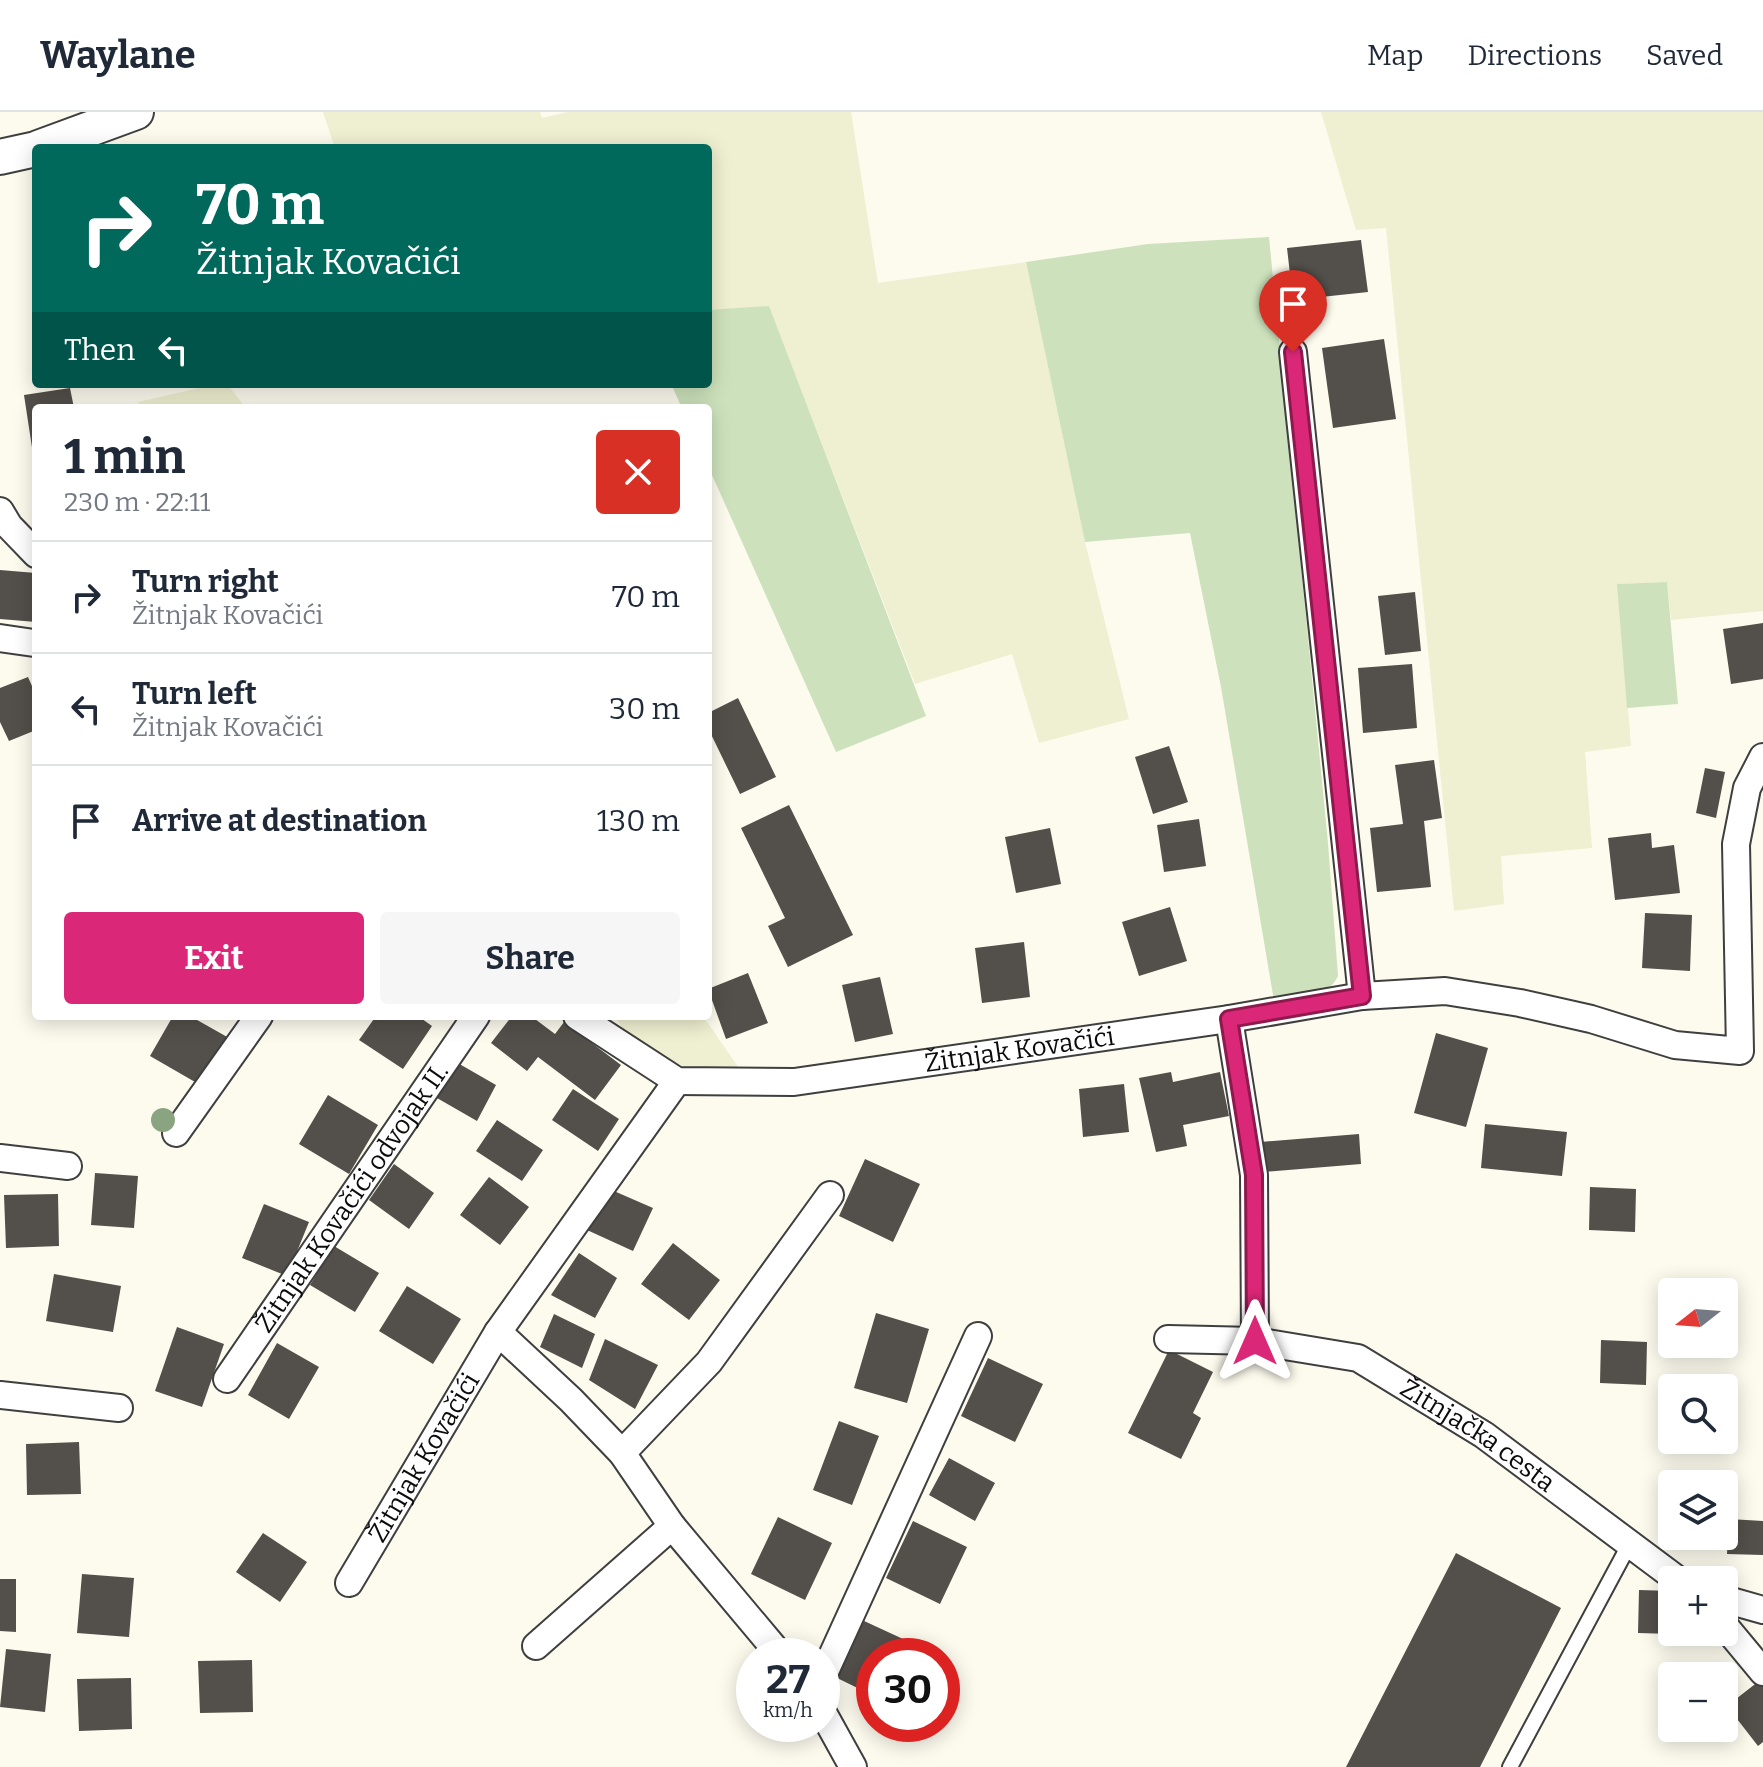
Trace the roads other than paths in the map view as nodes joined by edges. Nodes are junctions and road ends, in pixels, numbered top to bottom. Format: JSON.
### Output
{"nodes":[{"id":1,"x":136,"y":112,"type":"edge"},
{"id":2,"x":48,"y":144,"type":"edge"},
{"id":3,"x":32,"y":149,"type":"edge"},
{"id":4,"x":0,"y":157,"type":"edge"},
{"id":5,"x":1293,"y":352,"type":"dead end"},
{"id":6,"x":0,"y":511,"type":"edge"},
{"id":7,"x":32,"y":550,"type":"edge"},
{"id":8,"x":0,"y":638,"type":"edge"},
{"id":9,"x":32,"y":643,"type":"edge"},
{"id":10,"x":1763,"y":757,"type":"edge"},
{"id":11,"x":1362,"y":996,"type":"junction"},
{"id":12,"x":1229,"y":1019,"type":"junction"},
{"id":13,"x":256,"y":1020,"type":"edge"},
{"id":14,"x":473,"y":1020,"type":"edge"},
{"id":15,"x":583,"y":1020,"type":"edge"},
{"id":16,"x":677,"y":1081,"type":"junction"},
{"id":17,"x":176,"y":1133,"type":"dead end"},
{"id":18,"x":0,"y":1158,"type":"edge"},
{"id":19,"x":68,"y":1166,"type":"dead end"},
{"id":20,"x":830,"y":1195,"type":"dead end"},
{"id":21,"x":498,"y":1332,"type":"junction"},
{"id":22,"x":978,"y":1336,"type":"dead end"},
{"id":23,"x":1168,"y":1339,"type":"dead end"},
{"id":24,"x":1255,"y":1341,"type":"junction"},
{"id":25,"x":227,"y":1379,"type":"dead end"},
{"id":26,"x":0,"y":1395,"type":"edge"},
{"id":27,"x":119,"y":1408,"type":"dead end"},
{"id":28,"x":622,"y":1453,"type":"junction"},
{"id":29,"x":672,"y":1526,"type":"junction"},
{"id":30,"x":1629,"y":1545,"type":"junction"},
{"id":31,"x":1658,"y":1566,"type":"edge"},
{"id":32,"x":349,"y":1583,"type":"dead end"},
{"id":33,"x":1738,"y":1603,"type":"edge"},
{"id":34,"x":1763,"y":1610,"type":"edge"},
{"id":35,"x":766,"y":1638,"type":"edge"},
{"id":36,"x":840,"y":1639,"type":"edge"},
{"id":37,"x":1738,"y":1642,"type":"edge"},
{"id":38,"x":536,"y":1646,"type":"dead end"},
{"id":39,"x":1763,"y":1672,"type":"edge"},
{"id":40,"x":839,"y":1742,"type":"edge"},
{"id":41,"x":853,"y":1767,"type":"edge"},
{"id":42,"x":1510,"y":1767,"type":"edge"}],
"edges":[{"from":1,"to":2,"type":"street"},
{"from":3,"to":4,"type":"street"},
{"from":5,"to":11,"type":"street"},
{"from":6,"to":7,"type":"street"},
{"from":8,"to":9,"type":"street"},
{"from":10,"to":11,"type":"street","name":"Žitnjak Kovačići"},
{"from":11,"to":12,"type":"street","name":"Žitnjak Kovačići"},
{"from":12,"to":16,"type":"street","name":"Žitnjak Kovačići"},
{"from":12,"to":24,"type":"street"},
{"from":13,"to":17,"type":"street"},
{"from":14,"to":25,"type":"street","name":"Žitnjak Kovačići odvojak II."},
{"from":15,"to":16,"type":"street"},
{"from":16,"to":21,"type":"street","name":"Žitnjak Kovačići"},
{"from":18,"to":19,"type":"street"},
{"from":20,"to":28,"type":"street"},
{"from":21,"to":28,"type":"street"},
{"from":21,"to":32,"type":"street","name":"Žitnjak Kovačići"},
{"from":22,"to":36,"type":"street"},
{"from":23,"to":24,"type":"street","name":"Žitnjačka cesta"},
{"from":24,"to":30,"type":"street","name":"Žitnjačka cesta"},
{"from":26,"to":27,"type":"street"},
{"from":28,"to":29,"type":"street"},
{"from":29,"to":35,"type":"street"},
{"from":29,"to":38,"type":"street"},
{"from":30,"to":31,"type":"street","name":"Žitnjačka cesta"},
{"from":30,"to":42,"type":"lane"},
{"from":33,"to":34,"type":"street"},
{"from":37,"to":39,"type":"street"},
{"from":40,"to":41,"type":"street"}]}
